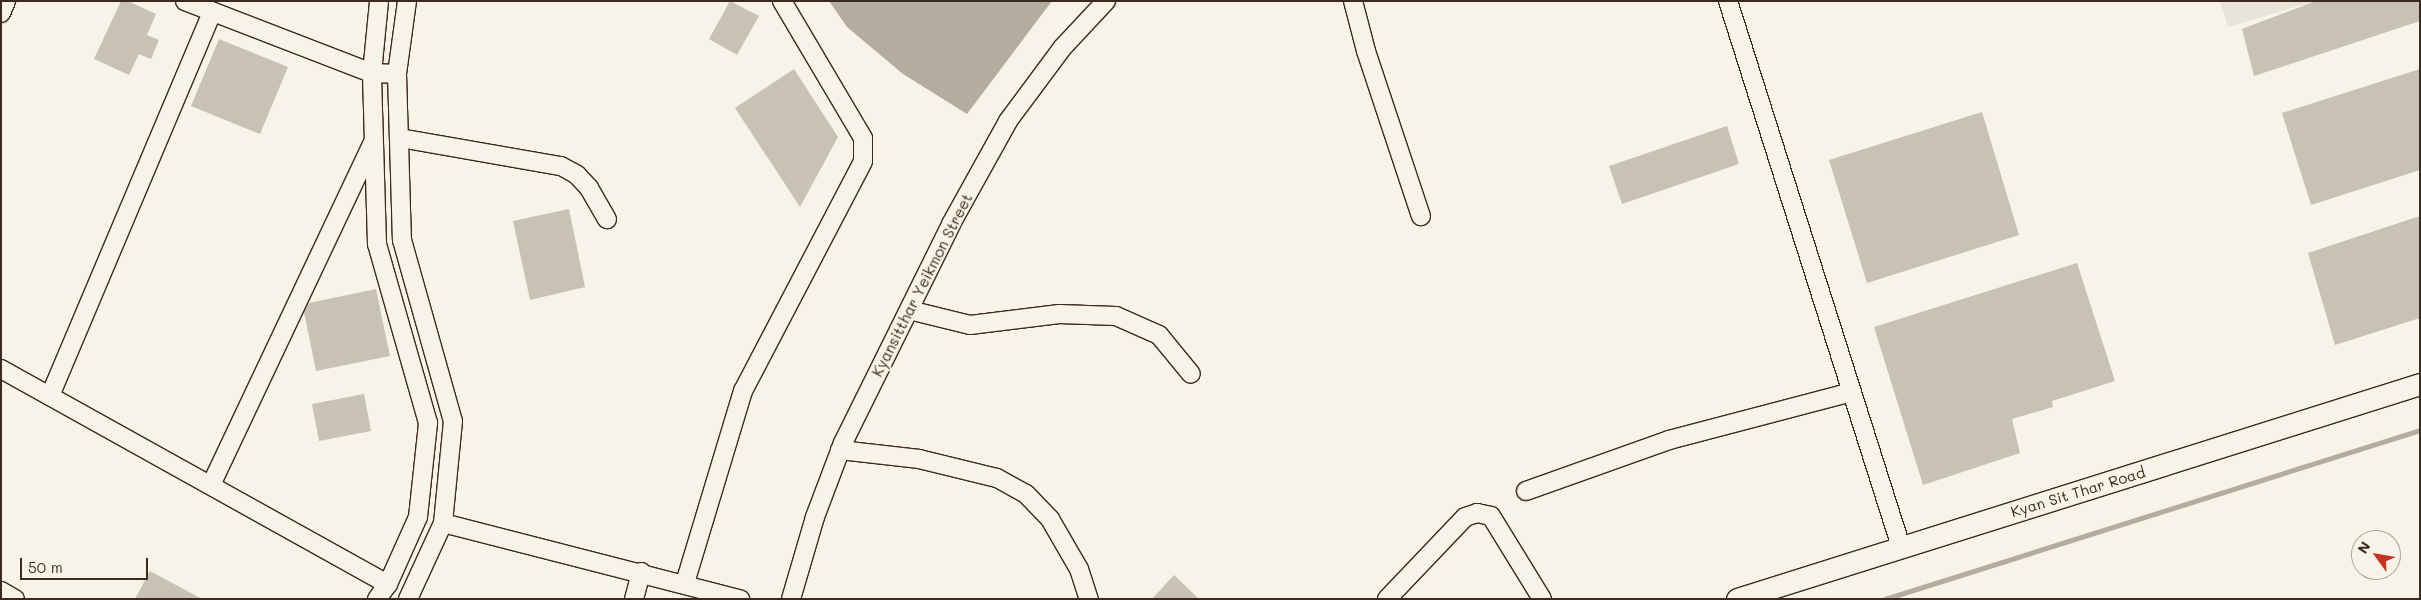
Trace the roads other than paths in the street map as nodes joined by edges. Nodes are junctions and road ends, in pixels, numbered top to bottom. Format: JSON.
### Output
{"nodes":[{"id":1,"x":6,"y":1,"type":"edge"},
{"id":2,"x":185,"y":1,"type":"edge"},
{"id":3,"x":380,"y":1,"type":"edge"},
{"id":4,"x":406,"y":1,"type":"edge"},
{"id":5,"x":782,"y":1,"type":"edge"},
{"id":6,"x":1106,"y":1,"type":"edge"},
{"id":7,"x":1353,"y":1,"type":"edge"},
{"id":8,"x":1728,"y":1,"type":"edge"},
{"id":9,"x":212,"y":12,"type":"junction"},
{"id":10,"x":1,"y":13,"type":"edge"},
{"id":11,"x":372,"y":73,"type":"junction"},
{"id":12,"x":397,"y":74,"type":"junction"},
{"id":13,"x":375,"y":138,"type":"junction"},
{"id":14,"x":400,"y":138,"type":"junction"},
{"id":15,"x":1421,"y":216,"type":"dead end"},
{"id":16,"x":607,"y":218,"type":"dead end"},
{"id":17,"x":909,"y":310,"type":"junction"},
{"id":18,"x":1,"y":369,"type":"edge"},
{"id":19,"x":1191,"y":374,"type":"dead end"},
{"id":20,"x":2420,"y":384,"type":"edge"},
{"id":21,"x":1852,"y":392,"type":"junction"},
{"id":22,"x":50,"y":396,"type":"junction"},
{"id":23,"x":840,"y":450,"type":"junction"},
{"id":24,"x":211,"y":485,"type":"junction"},
{"id":25,"x":1526,"y":491,"type":"dead end"},
{"id":26,"x":443,"y":523,"type":"junction"},
{"id":27,"x":1901,"y":547,"type":"junction"},
{"id":28,"x":641,"y":572,"type":"junction"},
{"id":29,"x":685,"y":583,"type":"junction"},
{"id":30,"x":388,"y":584,"type":"junction"},
{"id":31,"x":1,"y":591,"type":"edge"},
{"id":32,"x":15,"y":599,"type":"edge"},
{"id":33,"x":377,"y":599,"type":"edge"},
{"id":34,"x":408,"y":599,"type":"edge"},
{"id":35,"x":634,"y":599,"type":"edge"},
{"id":36,"x":740,"y":599,"type":"edge"},
{"id":37,"x":791,"y":599,"type":"edge"},
{"id":38,"x":1089,"y":599,"type":"edge"},
{"id":39,"x":1387,"y":599,"type":"edge"},
{"id":40,"x":1542,"y":599,"type":"edge"},
{"id":41,"x":1737,"y":599,"type":"edge"}],
"edges":[{"from":1,"to":10,"type":"street"},
{"from":2,"to":9,"type":"street"},
{"from":3,"to":11,"type":"street"},
{"from":4,"to":12,"type":"street"},
{"from":5,"to":29,"type":"street"},
{"from":6,"to":17,"type":"street","name":"Kyansitthar Yeikmon Street"},
{"from":7,"to":15,"type":"street"},
{"from":8,"to":21,"type":"street"},
{"from":9,"to":11,"type":"street"},
{"from":9,"to":22,"type":"street"},
{"from":11,"to":12,"type":"street"},
{"from":11,"to":13,"type":"street"},
{"from":12,"to":14,"type":"street"},
{"from":13,"to":24,"type":"street"},
{"from":13,"to":30,"type":"street"},
{"from":14,"to":16,"type":"street"},
{"from":14,"to":26,"type":"street"},
{"from":17,"to":19,"type":"street"},
{"from":17,"to":23,"type":"street","name":"Kyansitthar Yeikmon Street"},
{"from":18,"to":22,"type":"street"},
{"from":20,"to":27,"type":"main road","name":"Kyan Sit Thar Road"},
{"from":21,"to":25,"type":"street"},
{"from":21,"to":27,"type":"street"},
{"from":22,"to":24,"type":"street"},
{"from":23,"to":37,"type":"street","name":"Kyansitthar Yeikmon Street"},
{"from":23,"to":38,"type":"street"},
{"from":24,"to":30,"type":"street"},
{"from":26,"to":28,"type":"street"},
{"from":26,"to":34,"type":"street"},
{"from":27,"to":41,"type":"main road","name":"Kyan Sit Thar Road"},
{"from":28,"to":29,"type":"street"},
{"from":28,"to":35,"type":"street"},
{"from":29,"to":36,"type":"street"},
{"from":30,"to":33,"type":"street"},
{"from":31,"to":32,"type":"street"},
{"from":39,"to":40,"type":"street"}]}
